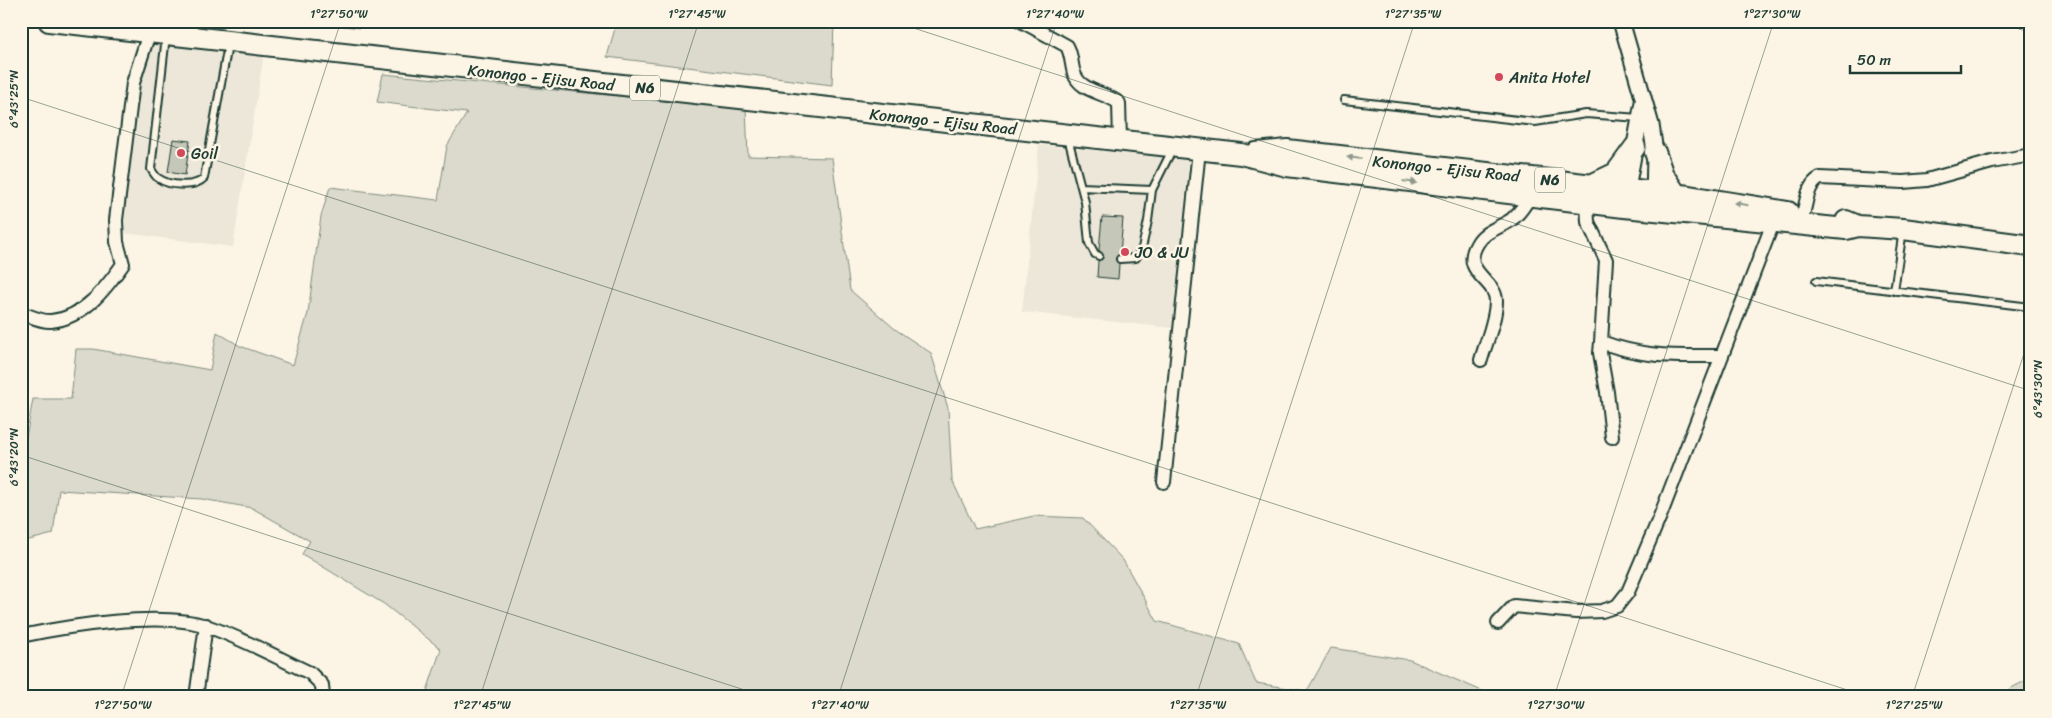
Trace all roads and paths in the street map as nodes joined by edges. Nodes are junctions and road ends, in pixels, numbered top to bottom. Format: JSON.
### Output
{"nodes":[{"id":1,"x":49,"y":21,"type":"edge"},
{"id":2,"x":1021,"y":21,"type":"edge"},
{"id":3,"x":1621,"y":21,"type":"edge"},
{"id":4,"x":157,"y":34,"type":"junction"},
{"id":5,"x":228,"y":42,"type":"junction"},
{"id":6,"x":1344,"y":100,"type":"dead end"},
{"id":7,"x":1643,"y":102,"type":"junction"},
{"id":8,"x":1639,"y":118,"type":"junction"},
{"id":9,"x":1066,"y":135,"type":"junction"},
{"id":10,"x":1120,"y":141,"type":"junction"},
{"id":11,"x":1173,"y":147,"type":"junction"},
{"id":12,"x":1635,"y":147,"type":"junction"},
{"id":13,"x":1199,"y":150,"type":"junction"},
{"id":14,"x":1655,"y":152,"type":"junction"},
{"id":15,"x":1241,"y":154,"type":"junction"},
{"id":16,"x":2031,"y":155,"type":"edge"},
{"id":17,"x":1081,"y":187,"type":"junction"},
{"id":18,"x":1152,"y":190,"type":"junction"},
{"id":19,"x":1589,"y":194,"type":"junction"},
{"id":20,"x":1676,"y":194,"type":"junction"},
{"id":21,"x":1530,"y":196,"type":"junction"},
{"id":22,"x":1625,"y":198,"type":"junction"},
{"id":23,"x":1654,"y":201,"type":"junction"},
{"id":24,"x":1804,"y":214,"type":"junction"},
{"id":25,"x":1773,"y":223,"type":"junction"},
{"id":26,"x":1858,"y":226,"type":"junction"},
{"id":27,"x":1903,"y":229,"type":"junction"},
{"id":28,"x":2031,"y":246,"type":"edge"},
{"id":29,"x":1099,"y":256,"type":"dead end"},
{"id":30,"x":1120,"y":259,"type":"dead end"},
{"id":31,"x":1816,"y":281,"type":"dead end"},
{"id":32,"x":1894,"y":291,"type":"junction"},
{"id":33,"x":2031,"y":307,"type":"edge"},
{"id":34,"x":21,"y":313,"type":"edge"},
{"id":35,"x":1601,"y":342,"type":"junction"},
{"id":36,"x":1721,"y":356,"type":"junction"},
{"id":37,"x":1481,"y":360,"type":"dead end"},
{"id":38,"x":1612,"y":437,"type":"dead end"},
{"id":39,"x":1164,"y":482,"type":"dead end"},
{"id":40,"x":1498,"y":623,"type":"dead end"},
{"id":41,"x":206,"y":625,"type":"junction"},
{"id":42,"x":21,"y":636,"type":"edge"},
{"id":43,"x":196,"y":697,"type":"edge"},
{"id":44,"x":324,"y":697,"type":"edge"}],
"edges":[{"from":1,"to":4,"type":"highway","name":"Konongo - Ejisu Road","number":"N6"},
{"from":2,"to":10,"type":"street"},
{"from":3,"to":7,"type":"street"},
{"from":4,"to":5,"type":"highway","name":"Konongo - Ejisu Road","number":"N6"},
{"from":4,"to":5,"type":"lane"},
{"from":4,"to":34,"type":"street"},
{"from":5,"to":9,"type":"highway","name":"Konongo - Ejisu Road","number":"N6"},
{"from":6,"to":8,"type":"lane"},
{"from":7,"to":8,"type":"street"},
{"from":7,"to":14,"type":"street"},
{"from":8,"to":12,"type":"street"},
{"from":9,"to":10,"type":"highway","name":"Konongo - Ejisu Road","number":"N6"},
{"from":9,"to":17,"type":"lane"},
{"from":10,"to":11,"type":"highway","name":"Konongo - Ejisu Road","number":"N6"},
{"from":11,"to":13,"type":"highway","name":"Konongo - Ejisu Road","number":"N6"},
{"from":11,"to":18,"type":"lane"},
{"from":12,"to":19,"type":"highway"},
{"from":12,"to":22,"type":"street"},
{"from":13,"to":15,"type":"highway","name":"Konongo - Ejisu Road","number":"N6"},
{"from":13,"to":39,"type":"street"},
{"from":14,"to":20,"type":"highway"},
{"from":14,"to":23,"type":"street"},
{"from":19,"to":15,"type":"highway","name":"Konongo - Ejisu Road","number":"N6","one_way":true},
{"from":15,"to":21,"type":"highway","name":"Konongo - Ejisu Road","number":"N6","one_way":true},
{"from":16,"to":24,"type":"street"},
{"from":17,"to":18,"type":"lane"},
{"from":17,"to":29,"type":"lane"},
{"from":18,"to":30,"type":"lane"},
{"from":19,"to":21,"type":"highway","name":"Konongo - Ejisu Road","number":"N6"},
{"from":19,"to":22,"type":"highway","name":"Konongo - Ejisu Road","number":"N6"},
{"from":19,"to":35,"type":"street"},
{"from":20,"to":23,"type":"highway","name":"Konongo - Ejisu Road","number":"N6"},
{"from":24,"to":20,"type":"highway","name":"Konongo - Ejisu Road","number":"N6","one_way":true},
{"from":21,"to":37,"type":"street"},
{"from":22,"to":23,"type":"highway","name":"Konongo - Ejisu Road","number":"N6"},
{"from":23,"to":25,"type":"highway","name":"Konongo - Ejisu Road","number":"N6"},
{"from":24,"to":26,"type":"highway","name":"Konongo - Ejisu Road","number":"N6"},
{"from":25,"to":26,"type":"highway","name":"Konongo - Ejisu Road","number":"N6"},
{"from":25,"to":36,"type":"street"},
{"from":26,"to":27,"type":"highway","name":"Konongo - Ejisu Road","number":"N6"},
{"from":27,"to":28,"type":"highway","name":"Konongo - Ejisu Road","number":"N6"},
{"from":27,"to":32,"type":"lane"},
{"from":31,"to":32,"type":"lane"},
{"from":32,"to":33,"type":"lane"},
{"from":35,"to":36,"type":"street"},
{"from":35,"to":38,"type":"street"},
{"from":36,"to":40,"type":"street"},
{"from":41,"to":42,"type":"street"},
{"from":41,"to":43,"type":"street"},
{"from":41,"to":44,"type":"street"}]}
